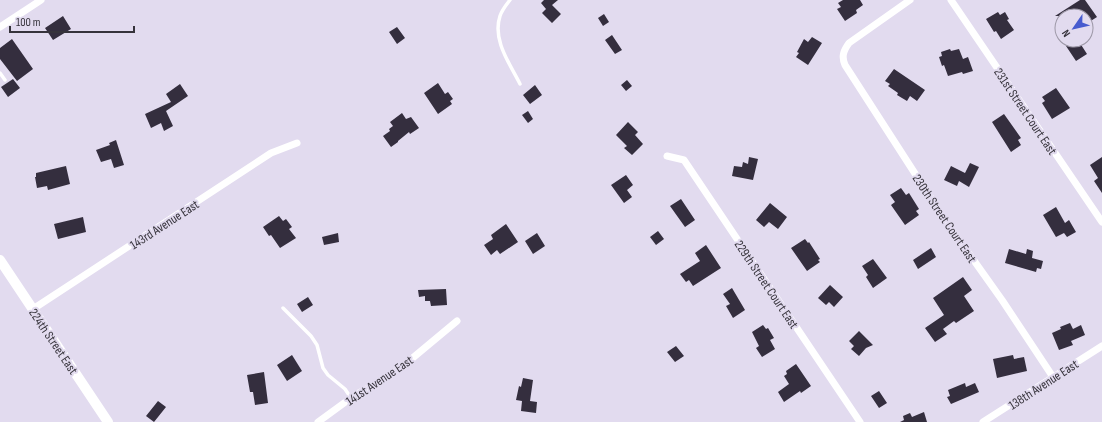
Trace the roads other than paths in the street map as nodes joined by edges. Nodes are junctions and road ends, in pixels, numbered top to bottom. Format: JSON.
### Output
{"nodes":[{"id":1,"x":41,"y":0,"type":"edge"},
{"id":2,"x":510,"y":0,"type":"edge"},
{"id":3,"x":910,"y":0,"type":"edge"},
{"id":4,"x":951,"y":0,"type":"edge"},
{"id":5,"x":0,"y":27,"type":"edge"},
{"id":6,"x":0,"y":73,"type":"edge"},
{"id":7,"x":5,"y":80,"type":"dead end"},
{"id":8,"x":520,"y":84,"type":"dead end"},
{"id":9,"x":297,"y":143,"type":"dead end"},
{"id":10,"x":667,"y":156,"type":"dead end"},
{"id":11,"x":1102,"y":222,"type":"edge"},
{"id":12,"x":0,"y":260,"type":"edge"},
{"id":13,"x":283,"y":308,"type":"dead end"},
{"id":14,"x":33,"y":309,"type":"junction"},
{"id":15,"x":457,"y":321,"type":"dead end"},
{"id":16,"x":1102,"y":346,"type":"edge"},
{"id":17,"x":1053,"y":377,"type":"junction"},
{"id":18,"x":351,"y":398,"type":"junction"},
{"id":19,"x":108,"y":422,"type":"edge"},
{"id":20,"x":318,"y":422,"type":"edge"},
{"id":21,"x":860,"y":422,"type":"edge"},
{"id":22,"x":983,"y":422,"type":"edge"}],
"edges":[{"from":1,"to":5,"type":"street"},
{"from":2,"to":8,"type":"lane"},
{"from":3,"to":17,"type":"street","name":"230th Street Court East"},
{"from":4,"to":11,"type":"street","name":"231st Street Court East"},
{"from":6,"to":7,"type":"lane"},
{"from":9,"to":14,"type":"street","name":"143rd Avenue East"},
{"from":10,"to":21,"type":"street","name":"229th Street Court East"},
{"from":12,"to":14,"type":"street","name":"224th Street East"},
{"from":13,"to":18,"type":"lane"},
{"from":14,"to":19,"type":"street","name":"224th Street East"},
{"from":15,"to":18,"type":"street","name":"141st Avenue East"},
{"from":16,"to":17,"type":"street","name":"138th Avenue East"},
{"from":17,"to":22,"type":"street","name":"138th Avenue East"},
{"from":18,"to":20,"type":"street","name":"141st Avenue East"}]}
